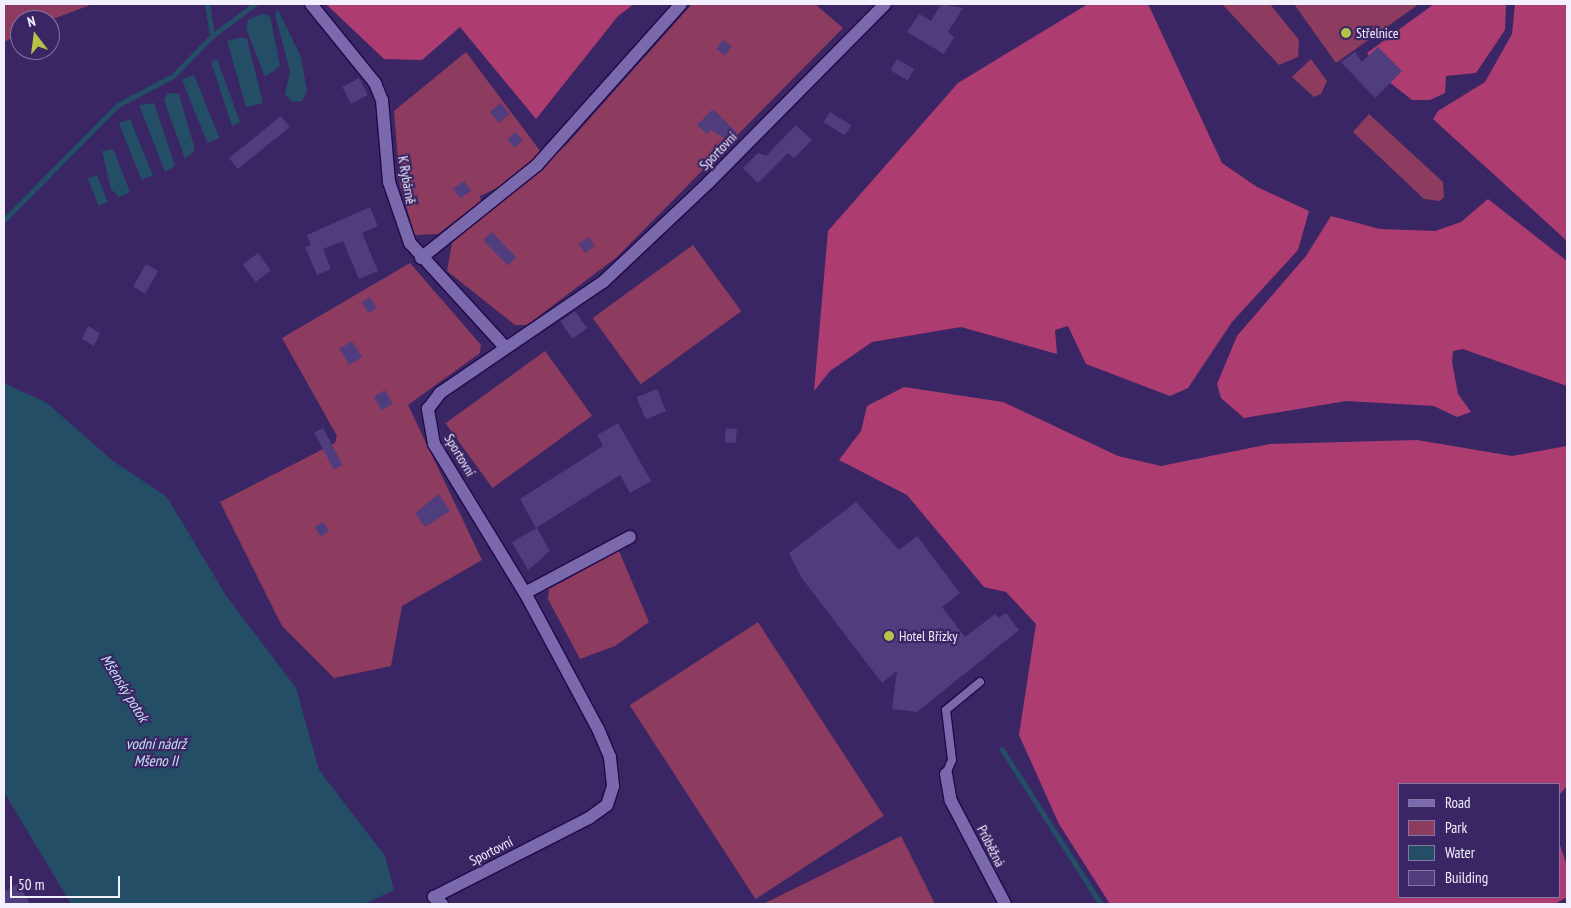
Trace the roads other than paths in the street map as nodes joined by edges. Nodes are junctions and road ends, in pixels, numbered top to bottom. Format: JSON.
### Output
{"nodes":[{"id":1,"x":311,"y":4,"type":"edge"},
{"id":2,"x":681,"y":4,"type":"edge"},
{"id":3,"x":885,"y":4,"type":"edge"},
{"id":4,"x":421,"y":258,"type":"junction"},
{"id":5,"x":505,"y":347,"type":"junction"},
{"id":6,"x":630,"y":537,"type":"dead end"},
{"id":7,"x":525,"y":593,"type":"junction"},
{"id":8,"x":980,"y":682,"type":"dead end"},
{"id":9,"x":946,"y":774,"type":"joint"},
{"id":10,"x":438,"y":900,"type":"edge"},
{"id":11,"x":1005,"y":904,"type":"edge"}],
"edges":[{"from":1,"to":4,"type":"street","name":"K Rybárně"},
{"from":2,"to":4,"type":"street"},
{"from":3,"to":5,"type":"street","name":"Sportovní"},
{"from":4,"to":5,"type":"street","name":"K Rybárně"},
{"from":5,"to":7,"type":"street","name":"Sportovní"},
{"from":6,"to":7,"type":"street"},
{"from":7,"to":10,"type":"street","name":"Sportovní"},
{"from":8,"to":9,"type":"lane"},
{"from":9,"to":11,"type":"street","name":"Průběžná"}]}
